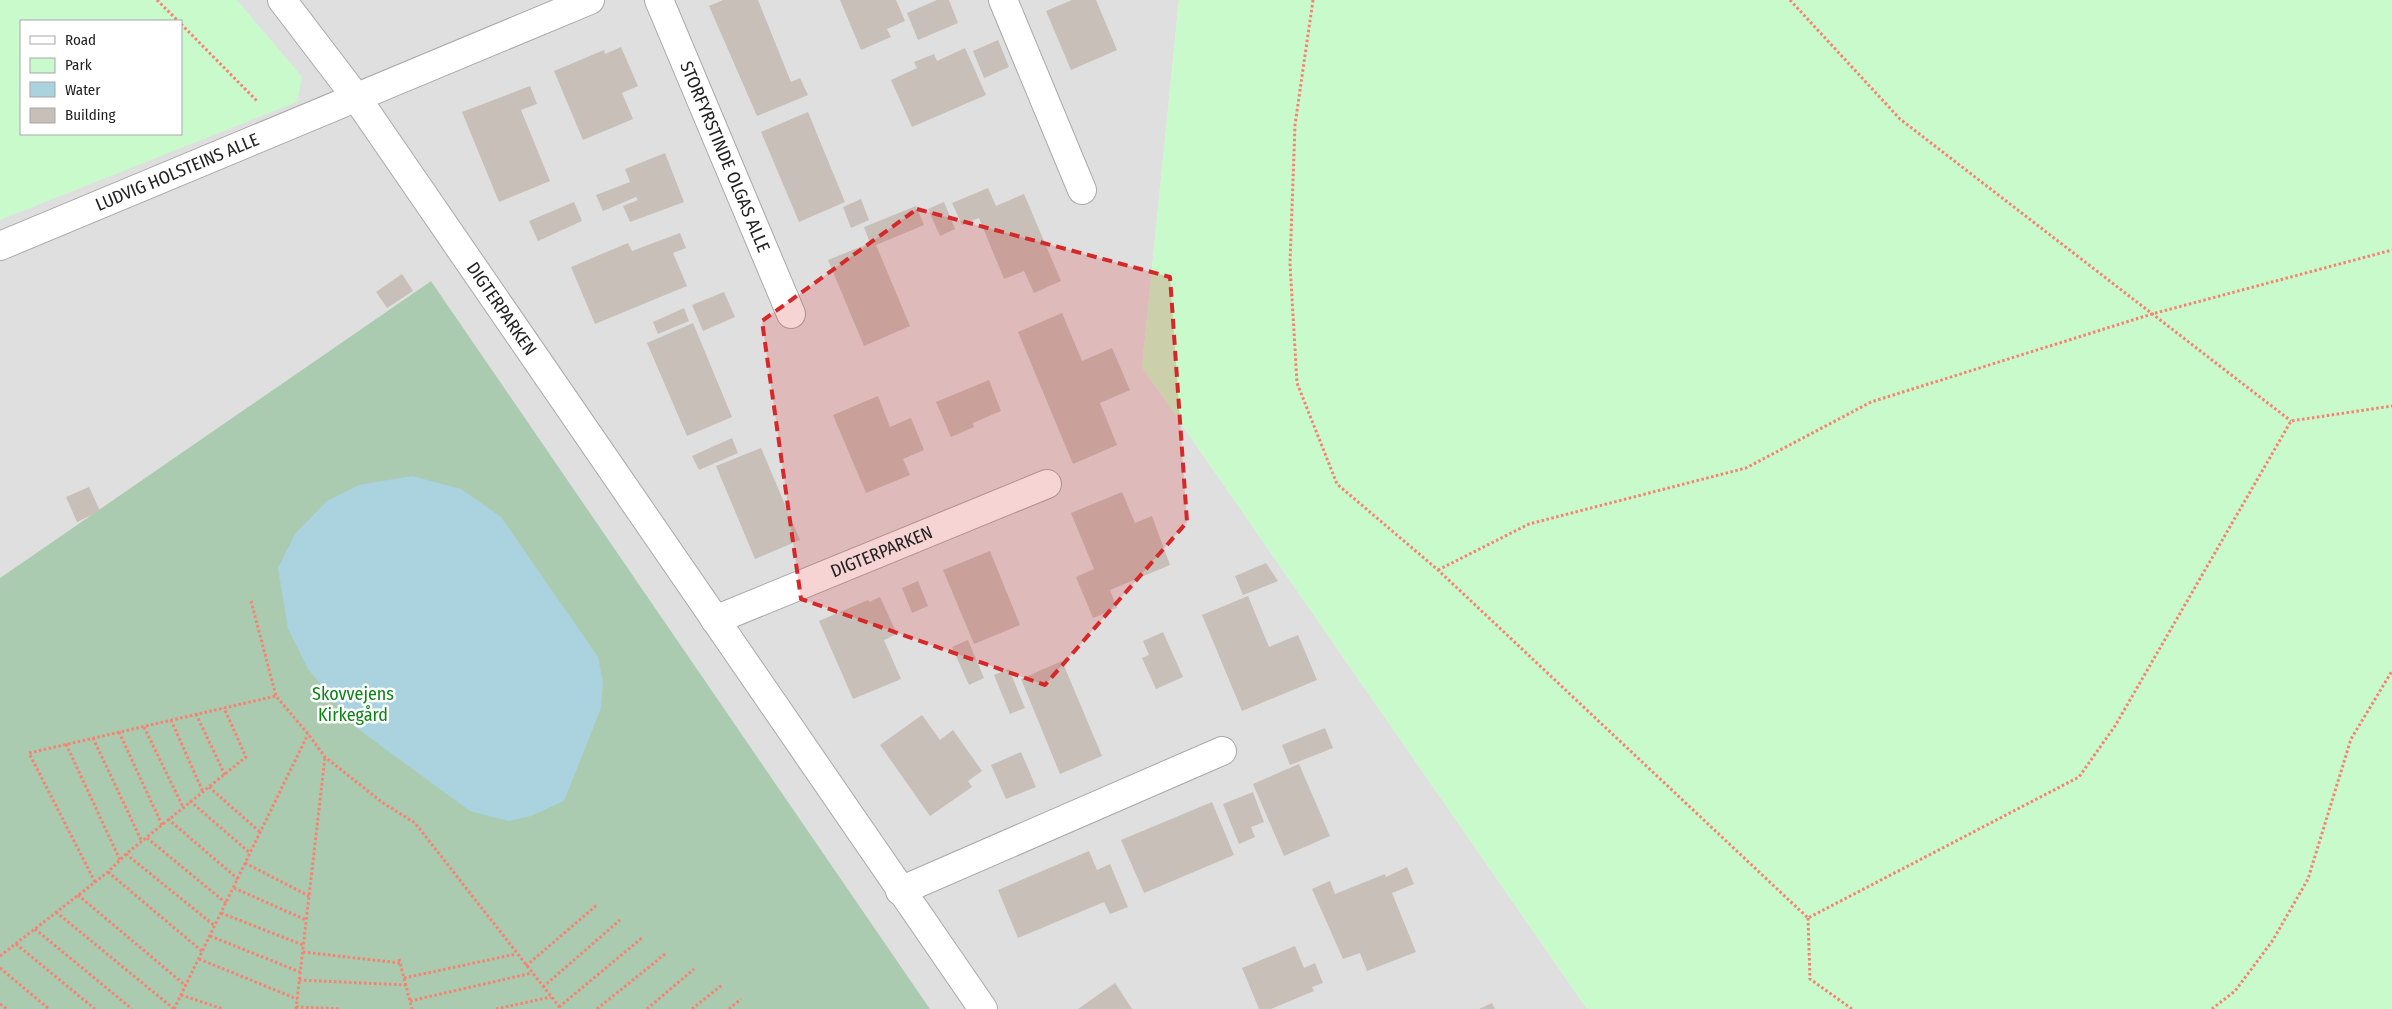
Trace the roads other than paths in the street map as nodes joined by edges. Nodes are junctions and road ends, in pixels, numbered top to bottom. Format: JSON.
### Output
{"nodes":[{"id":1,"x":282,"y":0,"type":"edge"},
{"id":2,"x":590,"y":0,"type":"edge"},
{"id":3,"x":659,"y":0,"type":"edge"},
{"id":4,"x":1003,"y":0,"type":"edge"},
{"id":5,"x":356,"y":97,"type":"junction"},
{"id":6,"x":1082,"y":190,"type":"dead end"},
{"id":7,"x":0,"y":246,"type":"edge"},
{"id":8,"x":791,"y":314,"type":"dead end"},
{"id":9,"x":1047,"y":484,"type":"dead end"},
{"id":10,"x":715,"y":620,"type":"junction"},
{"id":11,"x":1222,"y":751,"type":"dead end"},
{"id":12,"x":900,"y":891,"type":"junction"},
{"id":13,"x":983,"y":1009,"type":"edge"}],
"edges":[{"from":1,"to":5,"type":"street","name":"DIGTERPARKEN"},
{"from":2,"to":5,"type":"street"},
{"from":3,"to":8,"type":"street","name":"STORFYRSTINDE OLGAS ALLE"},
{"from":4,"to":6,"type":"street"},
{"from":5,"to":7,"type":"street","name":"LUDVIG HOLSTEINS ALLE"},
{"from":5,"to":10,"type":"street","name":"DIGTERPARKEN"},
{"from":9,"to":10,"type":"street","name":"DIGTERPARKEN"},
{"from":10,"to":12,"type":"street","name":"DIGTERPARKEN"},
{"from":11,"to":12,"type":"street"},
{"from":12,"to":13,"type":"street","name":"DIGTERPARKEN"}]}
